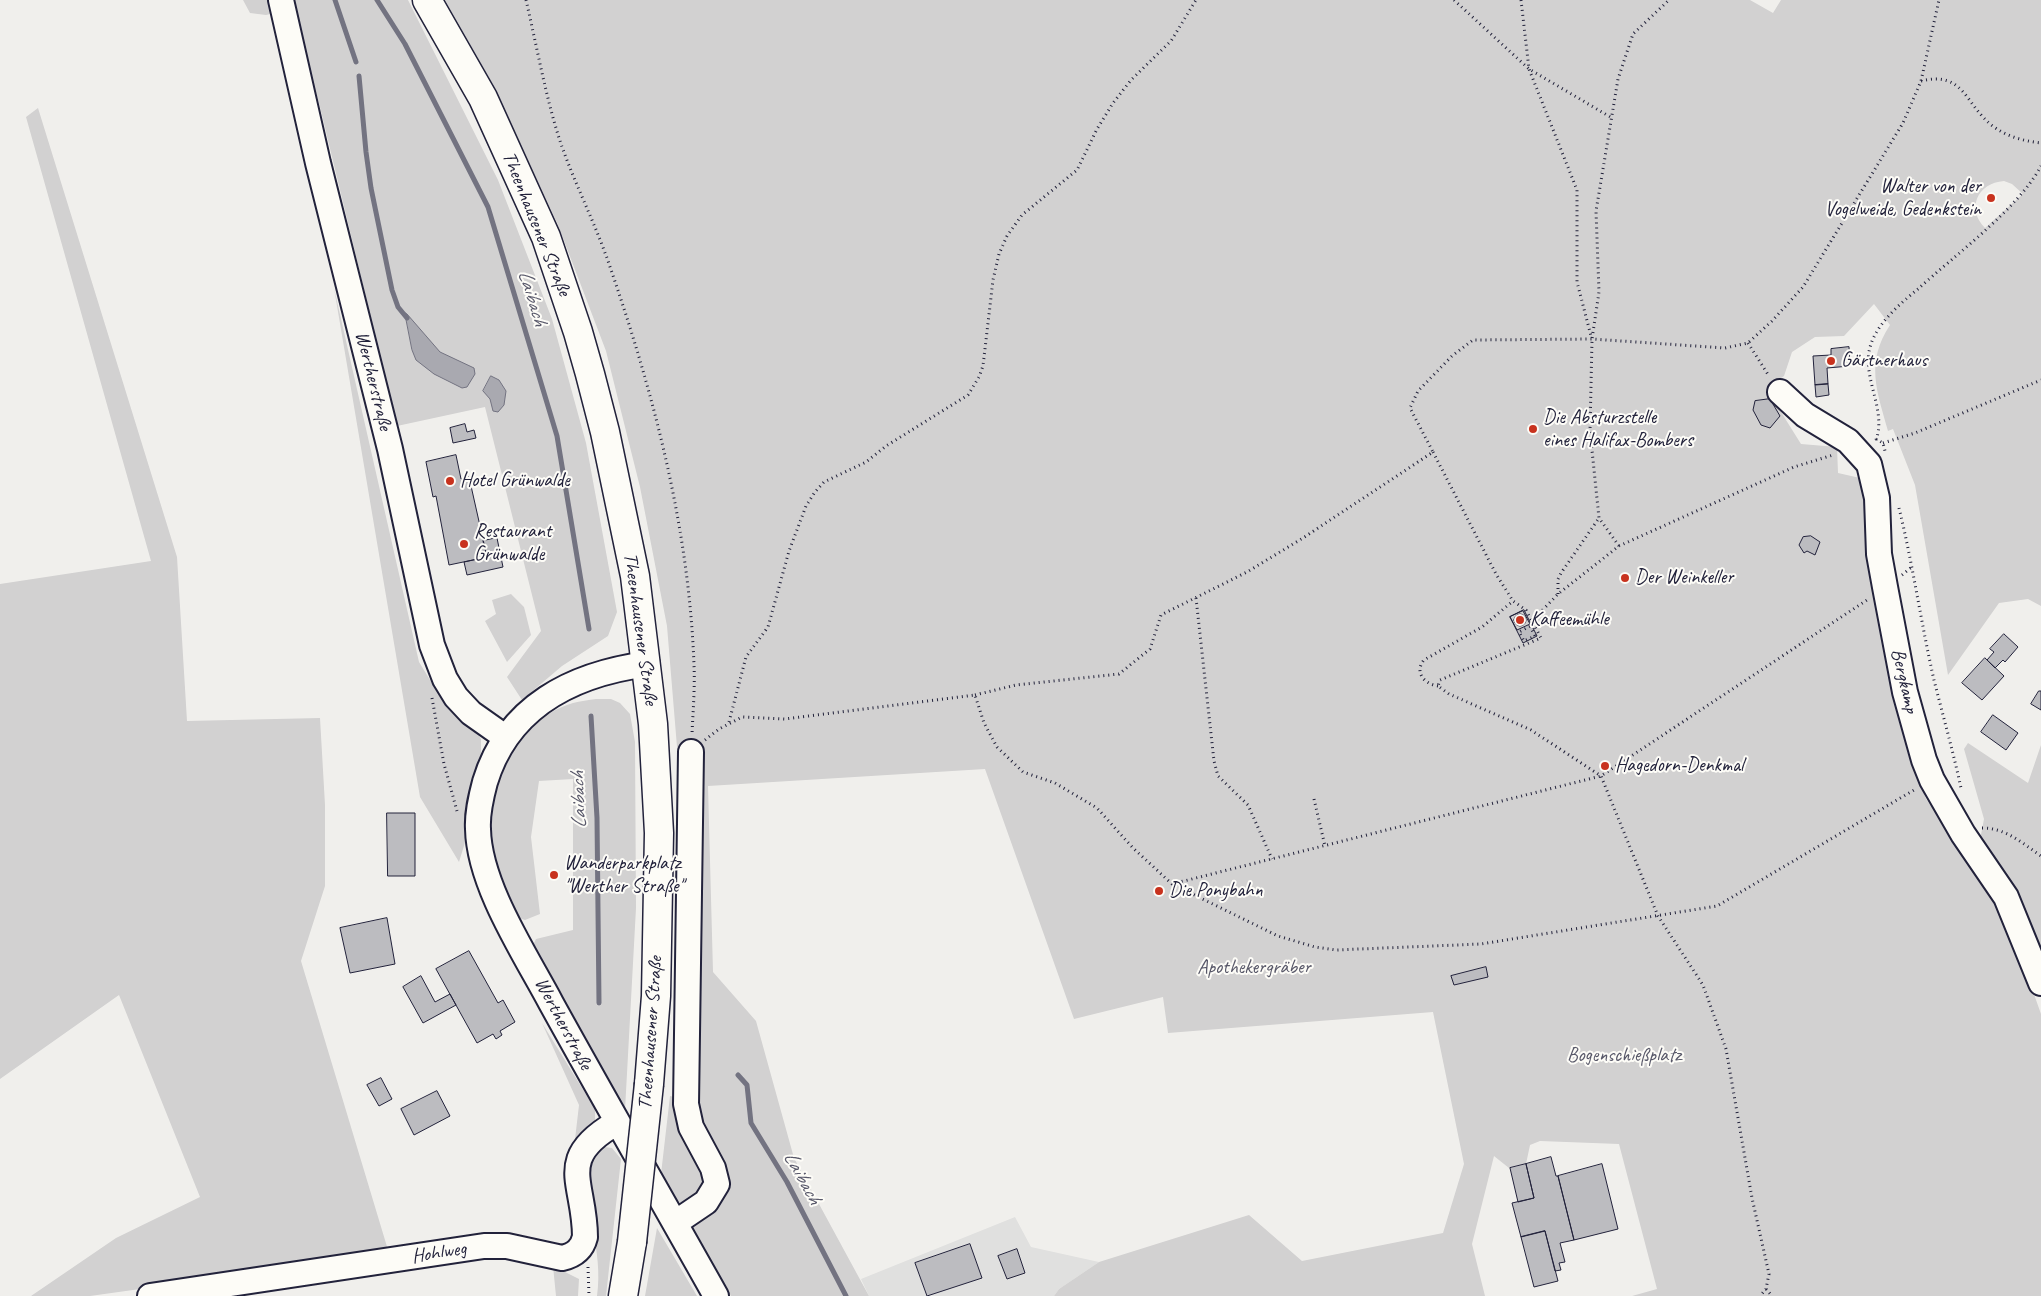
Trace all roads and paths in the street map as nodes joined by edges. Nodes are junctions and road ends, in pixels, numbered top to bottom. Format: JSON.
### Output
{"nodes":[{"id":1,"x":281,"y":0,"type":"edge"},
{"id":2,"x":427,"y":0,"type":"edge"},
{"id":3,"x":526,"y":0,"type":"edge"},
{"id":4,"x":1196,"y":0,"type":"edge"},
{"id":5,"x":1454,"y":0,"type":"edge"},
{"id":6,"x":1521,"y":0,"type":"edge"},
{"id":7,"x":1669,"y":0,"type":"edge"},
{"id":8,"x":1939,"y":0,"type":"edge"},
{"id":9,"x":1529,"y":69,"type":"junction"},
{"id":10,"x":1922,"y":81,"type":"junction"},
{"id":11,"x":1612,"y":118,"type":"junction"},
{"id":12,"x":2041,"y":143,"type":"edge"},
{"id":13,"x":2041,"y":166,"type":"edge"},
{"id":14,"x":1592,"y":339,"type":"junction"},
{"id":15,"x":1748,"y":343,"type":"junction"},
{"id":16,"x":2041,"y":380,"type":"edge"},
{"id":17,"x":1780,"y":392,"type":"joint"},
{"id":18,"x":1855,"y":447,"type":"junction"},
{"id":19,"x":1432,"y":452,"type":"junction"},
{"id":20,"x":1599,"y":518,"type":"junction"},
{"id":21,"x":1619,"y":546,"type":"junction"},
{"id":22,"x":1913,"y":566,"type":"dead end"},
{"id":23,"x":1885,"y":587,"type":"junction"},
{"id":24,"x":1558,"y":594,"type":"junction"},
{"id":25,"x":1196,"y":598,"type":"junction"},
{"id":26,"x":1513,"y":601,"type":"junction"},
{"id":27,"x":1532,"y":624,"type":"junction"},
{"id":28,"x":647,"y":664,"type":"junction"},
{"id":29,"x":1438,"y":686,"type":"junction"},
{"id":30,"x":430,"y":688,"type":"dead end"},
{"id":31,"x":974,"y":695,"type":"junction"},
{"id":32,"x":729,"y":722,"type":"junction"},
{"id":33,"x":505,"y":737,"type":"junction"},
{"id":34,"x":692,"y":752,"type":"junction"},
{"id":35,"x":1601,"y":776,"type":"junction"},
{"id":36,"x":1932,"y":780,"type":"junction"},
{"id":37,"x":1962,"y":792,"type":"dead end"},
{"id":38,"x":1314,"y":799,"type":"dead end"},
{"id":39,"x":460,"y":820,"type":"dead end"},
{"id":40,"x":1975,"y":828,"type":"dead end"},
{"id":41,"x":1325,"y":846,"type":"junction"},
{"id":42,"x":2041,"y":856,"type":"edge"},
{"id":43,"x":1272,"y":859,"type":"junction"},
{"id":44,"x":1172,"y":884,"type":"junction"},
{"id":45,"x":1658,"y":916,"type":"junction"},
{"id":46,"x":2041,"y":983,"type":"edge"},
{"id":47,"x":616,"y":1123,"type":"junction"},
{"id":48,"x":675,"y":1223,"type":"junction"},
{"id":49,"x":578,"y":1251,"type":"junction"},
{"id":50,"x":1766,"y":1289,"type":"junction"},
{"id":51,"x":150,"y":1296,"type":"edge"},
{"id":52,"x":589,"y":1296,"type":"edge"},
{"id":53,"x":623,"y":1296,"type":"edge"},
{"id":54,"x":716,"y":1296,"type":"edge"},
{"id":55,"x":1760,"y":1296,"type":"edge"},
{"id":56,"x":1772,"y":1296,"type":"edge"}],
"edges":[{"from":1,"to":33,"type":"street","name":"Wertherstraße"},
{"from":2,"to":28,"type":"main road","name":"Theenhausener Straße"},
{"from":3,"to":34,"type":"path"},
{"from":4,"to":32,"type":"path"},
{"from":5,"to":9,"type":"path"},
{"from":6,"to":9,"type":"path"},
{"from":7,"to":11,"type":"path"},
{"from":8,"to":10,"type":"path"},
{"from":9,"to":11,"type":"path"},
{"from":9,"to":14,"type":"path"},
{"from":10,"to":12,"type":"path"},
{"from":10,"to":15,"type":"path"},
{"from":11,"to":14,"type":"path"},
{"from":13,"to":16,"type":"path"},
{"from":14,"to":15,"type":"path"},
{"from":14,"to":19,"type":"path"},
{"from":14,"to":20,"type":"path"},
{"from":15,"to":17,"type":"path"},
{"from":17,"to":18,"type":"street","name":"Bergkamp"},
{"from":18,"to":21,"type":"path"},
{"from":18,"to":23,"type":"street","name":"Bergkamp"},
{"from":19,"to":25,"type":"path"},
{"from":19,"to":26,"type":"path"},
{"from":20,"to":21,"type":"path"},
{"from":20,"to":24,"type":"path"},
{"from":21,"to":24,"type":"path"},
{"from":22,"to":37,"type":"path"},
{"from":23,"to":35,"type":"path"},
{"from":23,"to":36,"type":"street","name":"Bergkamp"},
{"from":24,"to":27,"type":"path"},
{"from":25,"to":31,"type":"path"},
{"from":25,"to":43,"type":"path"},
{"from":26,"to":27,"type":"path"},
{"from":26,"to":29,"type":"path"},
{"from":27,"to":27,"type":"path"},
{"from":27,"to":29,"type":"path"},
{"from":28,"to":33,"type":"street","name":"Wertherstraße"},
{"from":28,"to":53,"type":"main road","name":"Theenhausener Straße","bridge":true},
{"from":29,"to":35,"type":"path"},
{"from":30,"to":39,"type":"path"},
{"from":31,"to":32,"type":"path"},
{"from":31,"to":44,"type":"path"},
{"from":32,"to":34,"type":"path"},
{"from":33,"to":47,"type":"street","name":"Wertherstraße"},
{"from":34,"to":48,"type":"street"},
{"from":35,"to":41,"type":"path"},
{"from":35,"to":45,"type":"path"},
{"from":36,"to":45,"type":"path"},
{"from":36,"to":46,"type":"street","name":"Bergkamp"},
{"from":38,"to":41,"type":"path"},
{"from":40,"to":42,"type":"path"},
{"from":41,"to":43,"type":"path"},
{"from":43,"to":44,"type":"path"},
{"from":44,"to":45,"type":"path"},
{"from":45,"to":50,"type":"path"},
{"from":47,"to":48,"type":"street","name":"Wertherstraße"},
{"from":47,"to":49,"type":"street"},
{"from":48,"to":54,"type":"street","name":"Wertherstraße"},
{"from":49,"to":51,"type":"street","name":"Hohlweg"},
{"from":49,"to":52,"type":"path"},
{"from":50,"to":55,"type":"path"},
{"from":50,"to":56,"type":"path"}]}
